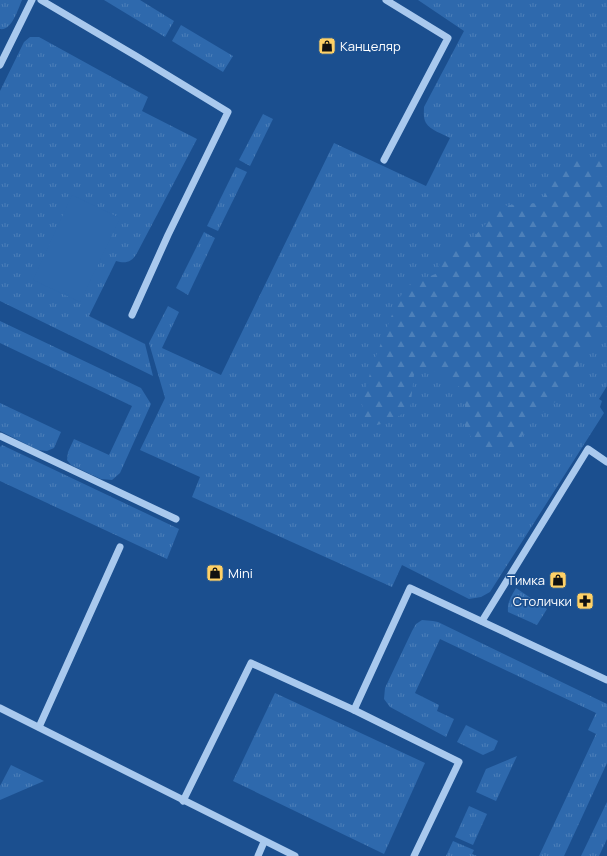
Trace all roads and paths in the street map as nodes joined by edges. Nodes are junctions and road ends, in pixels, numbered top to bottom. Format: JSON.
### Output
{"nodes":[{"id":1,"x":32,"y":0,"type":"edge"},
{"id":2,"x":41,"y":0,"type":"edge"},
{"id":3,"x":386,"y":0,"type":"edge"},
{"id":4,"x":0,"y":65,"type":"edge"},
{"id":5,"x":384,"y":160,"type":"dead end"},
{"id":6,"x":132,"y":315,"type":"dead end"},
{"id":7,"x":0,"y":436,"type":"edge"},
{"id":8,"x":607,"y":462,"type":"edge"},
{"id":9,"x":176,"y":519,"type":"dead end"},
{"id":10,"x":120,"y":547,"type":"dead end"},
{"id":11,"x":482,"y":621,"type":"junction"},
{"id":12,"x":607,"y":680,"type":"edge"},
{"id":13,"x":0,"y":708,"type":"edge"},
{"id":14,"x":354,"y":710,"type":"junction"},
{"id":15,"x":39,"y":727,"type":"junction"},
{"id":16,"x":183,"y":801,"type":"junction"},
{"id":17,"x":264,"y":842,"type":"junction"},
{"id":18,"x":258,"y":856,"type":"edge"},
{"id":19,"x":295,"y":856,"type":"edge"},
{"id":20,"x":414,"y":856,"type":"edge"}],
"edges":[{"from":1,"to":4,"type":"lane"},
{"from":2,"to":6,"type":"lane"},
{"from":3,"to":5,"type":"lane"},
{"from":7,"to":9,"type":"lane"},
{"from":8,"to":11,"type":"lane"},
{"from":10,"to":15,"type":"lane"},
{"from":11,"to":12,"type":"lane"},
{"from":11,"to":14,"type":"lane"},
{"from":13,"to":15,"type":"lane"},
{"from":14,"to":16,"type":"lane"},
{"from":14,"to":20,"type":"lane"},
{"from":15,"to":16,"type":"lane"},
{"from":16,"to":17,"type":"lane"},
{"from":17,"to":18,"type":"lane"},
{"from":17,"to":19,"type":"lane"}]}
